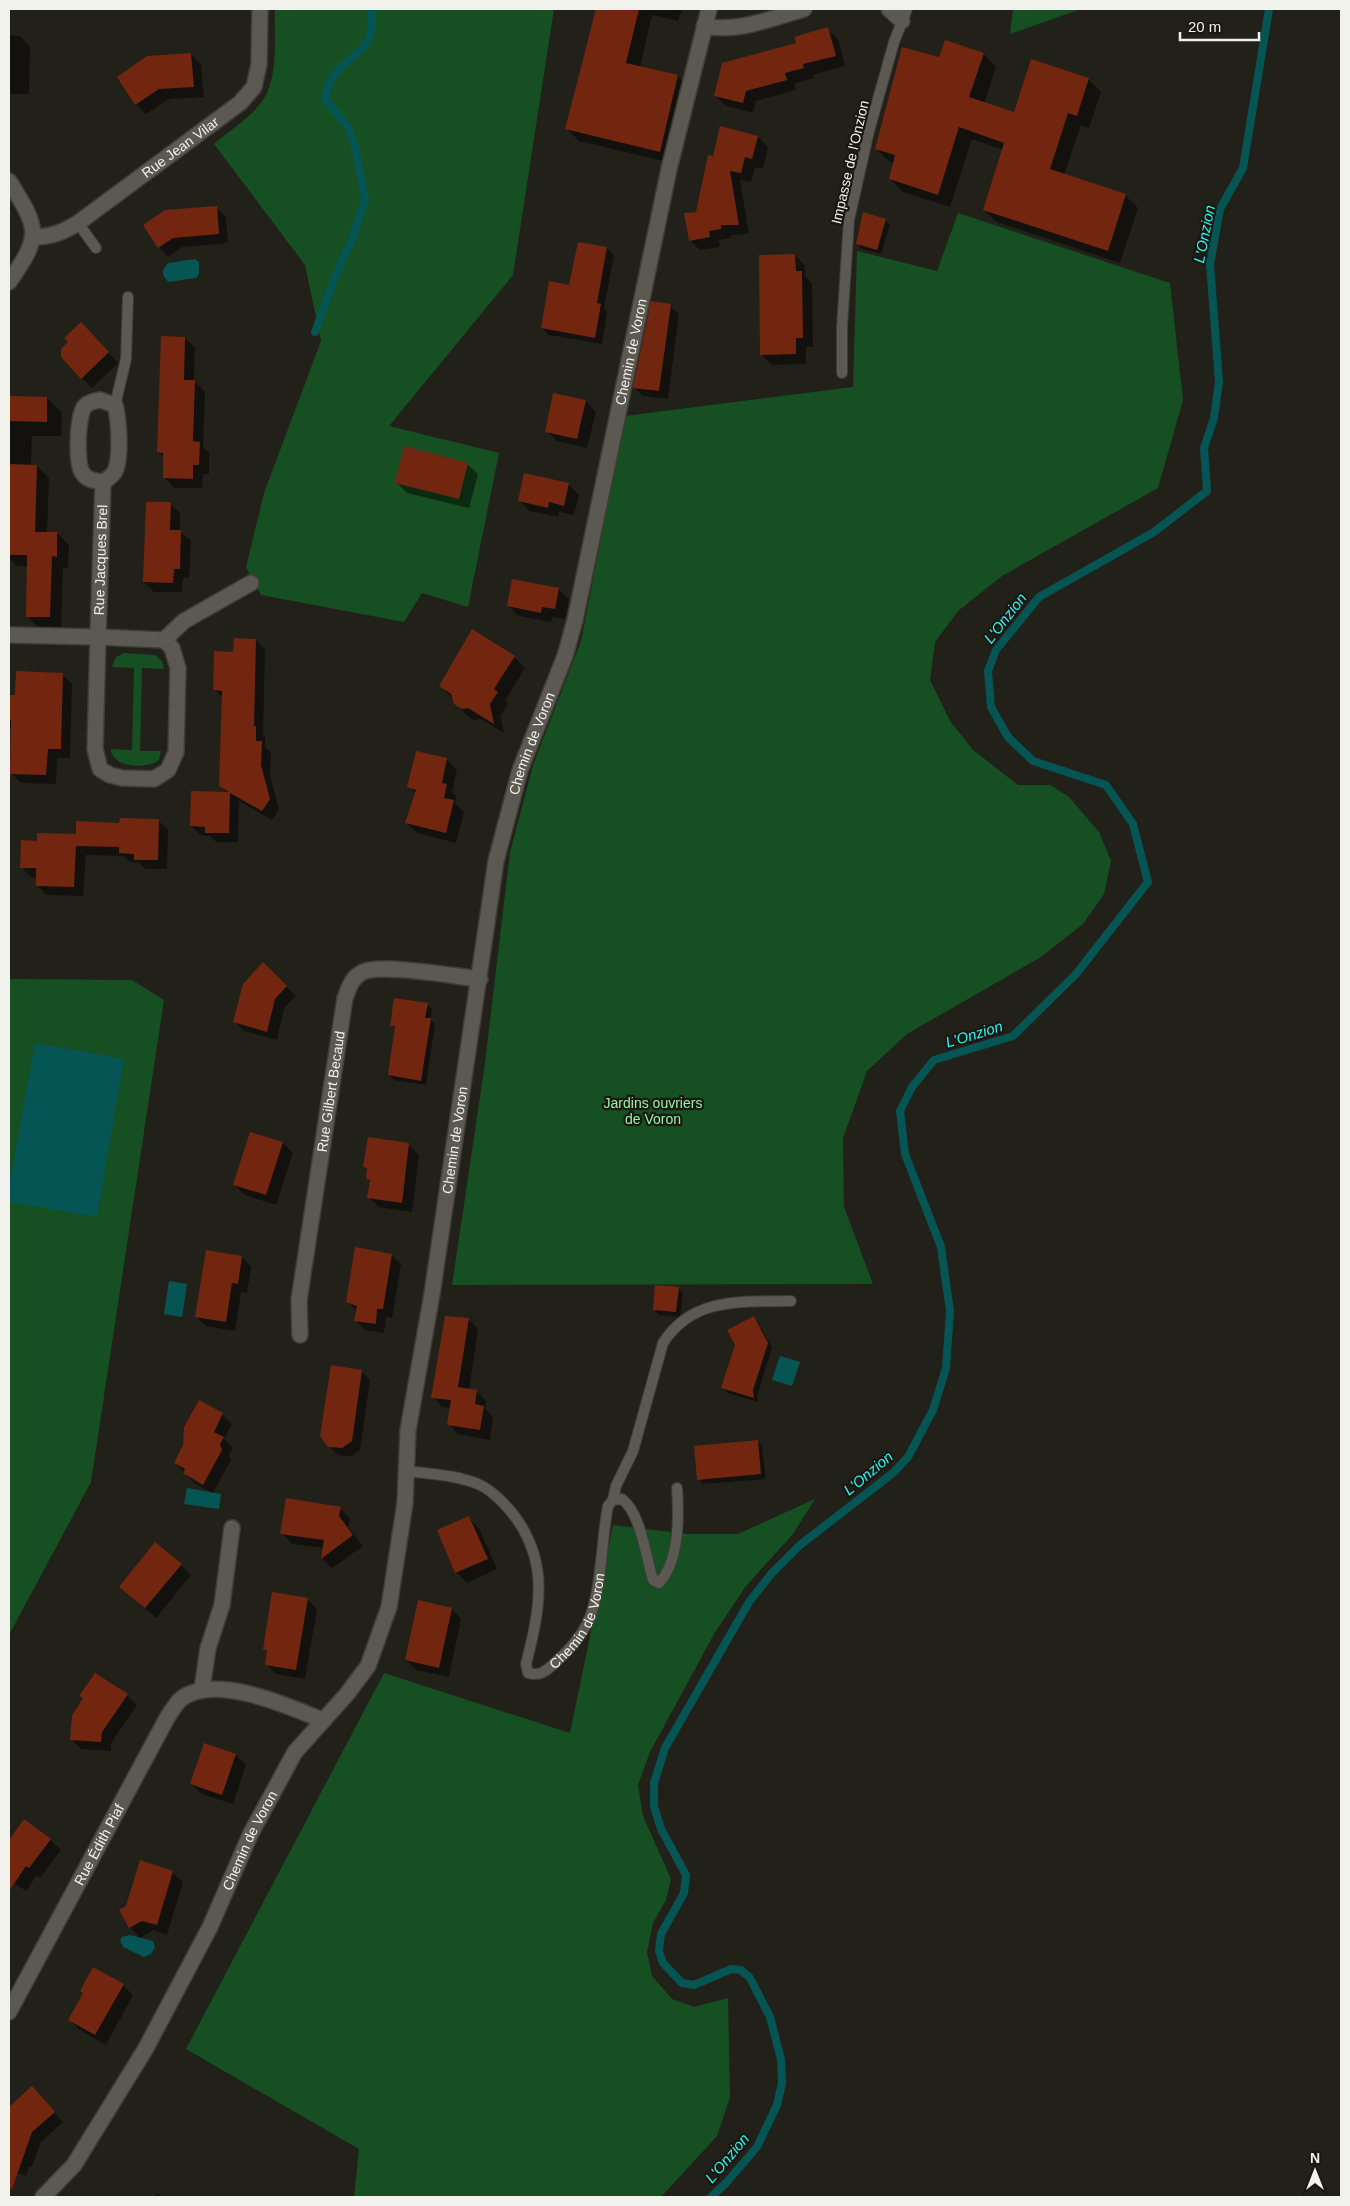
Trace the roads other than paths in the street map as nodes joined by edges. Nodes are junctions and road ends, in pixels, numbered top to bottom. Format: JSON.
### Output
{"nodes":[{"id":1,"x":260,"y":9,"type":"edge"},
{"id":2,"x":709,"y":9,"type":"edge"},
{"id":3,"x":804,"y":9,"type":"edge"},
{"id":4,"x":889,"y":9,"type":"edge"},
{"id":5,"x":905,"y":15,"type":"edge"},
{"id":6,"x":704,"y":26,"type":"junction"},
{"id":7,"x":9,"y":181,"type":"edge"},
{"id":8,"x":78,"y":223,"type":"junction"},
{"id":9,"x":34,"y":237,"type":"junction"},
{"id":10,"x":96,"y":248,"type":"dead end"},
{"id":11,"x":9,"y":282,"type":"edge"},
{"id":12,"x":128,"y":297,"type":"dead end"},
{"id":13,"x":842,"y":372,"type":"dead end"},
{"id":14,"x":115,"y":405,"type":"junction"},
{"id":15,"x":103,"y":482,"type":"junction"},
{"id":16,"x":251,"y":583,"type":"dead end"},
{"id":17,"x":9,"y":635,"type":"edge"},
{"id":18,"x":98,"y":637,"type":"junction"},
{"id":19,"x":164,"y":640,"type":"junction"},
{"id":20,"x":480,"y":979,"type":"junction"},
{"id":21,"x":791,"y":1301,"type":"dead end"},
{"id":22,"x":300,"y":1335,"type":"dead end"},
{"id":23,"x":407,"y":1471,"type":"junction"},
{"id":24,"x":677,"y":1488,"type":"dead end"},
{"id":25,"x":613,"y":1500,"type":"junction"},
{"id":26,"x":232,"y":1528,"type":"dead end"},
{"id":27,"x":202,"y":1689,"type":"junction"},
{"id":28,"x":322,"y":1720,"type":"junction"},
{"id":29,"x":9,"y":2012,"type":"edge"},
{"id":30,"x":43,"y":2197,"type":"edge"}],
"edges":[{"from":1,"to":8,"type":"street","name":"Rue Jean Vilar"},
{"from":2,"to":6,"type":"street","name":"Chemin de Voron"},
{"from":3,"to":6,"type":"street"},
{"from":4,"to":5,"type":"street"},
{"from":5,"to":13,"type":"lane","name":"Impasse de l'Onzion"},
{"from":6,"to":20,"type":"street","name":"Chemin de Voron"},
{"from":7,"to":9,"type":"street"},
{"from":8,"to":9,"type":"street","name":"Rue Jean Vilar"},
{"from":8,"to":10,"type":"lane"},
{"from":9,"to":11,"type":"street"},
{"from":12,"to":14,"type":"lane"},
{"from":14,"to":15,"type":"street"},
{"from":14,"to":15,"type":"street"},
{"from":15,"to":18,"type":"street","name":"Rue Jacques Brel"},
{"from":16,"to":19,"type":"street"},
{"from":17,"to":18,"type":"street"},
{"from":18,"to":19,"type":"street"},
{"from":18,"to":19,"type":"street","name":"Rue Jacques Brel"},
{"from":20,"to":22,"type":"street","name":"Rue Gilbert Becaud"},
{"from":20,"to":23,"type":"street","name":"Chemin de Voron"},
{"from":21,"to":25,"type":"lane"},
{"from":23,"to":25,"type":"lane","name":"Chemin de Voron"},
{"from":23,"to":28,"type":"street","name":"Chemin de Voron"},
{"from":24,"to":25,"type":"lane"},
{"from":26,"to":27,"type":"street"},
{"from":27,"to":28,"type":"street"},
{"from":27,"to":29,"type":"street","name":"Rue Édith Piaf"},
{"from":28,"to":30,"type":"street","name":"Chemin de Voron"}]}
